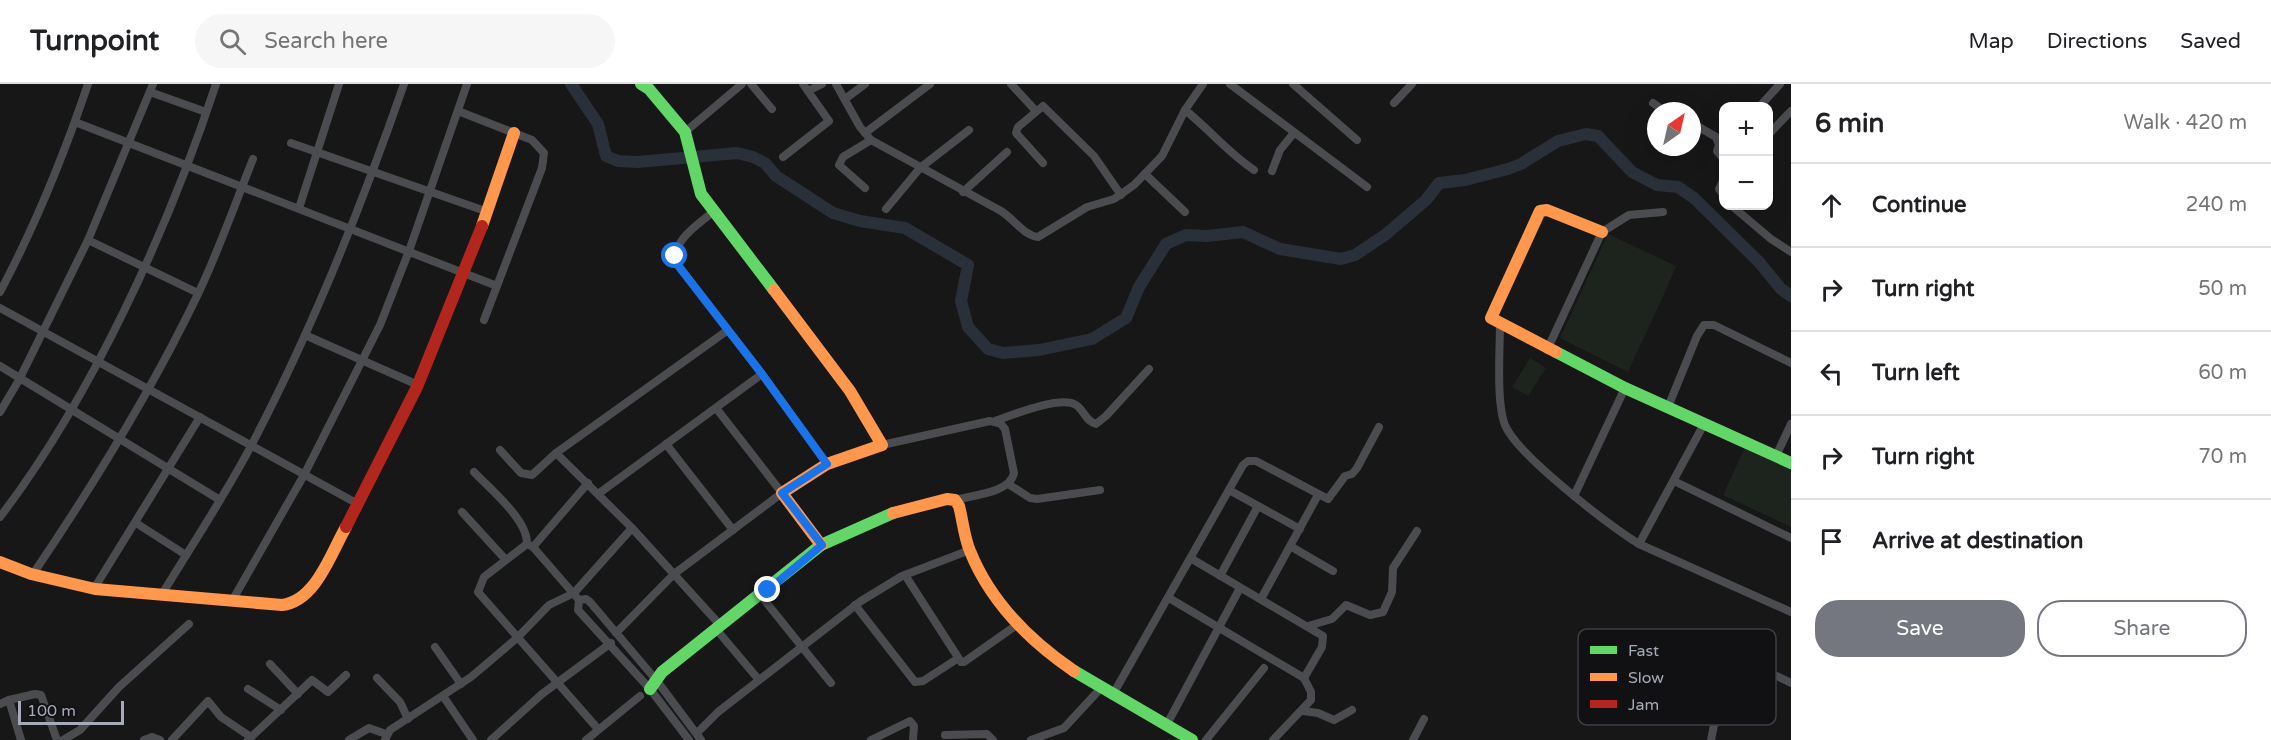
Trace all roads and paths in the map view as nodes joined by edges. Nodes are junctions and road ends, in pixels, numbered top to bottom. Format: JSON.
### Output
{"nodes":[{"id":1,"x":88,"y":84,"type":"edge"},
{"id":2,"x":216,"y":84,"type":"edge"},
{"id":3,"x":339,"y":84,"type":"edge"},
{"id":4,"x":404,"y":84,"type":"edge"},
{"id":5,"x":467,"y":84,"type":"edge"},
{"id":6,"x":641,"y":84,"type":"edge"},
{"id":7,"x":741,"y":84,"type":"edge"},
{"id":8,"x":751,"y":84,"type":"edge"},
{"id":9,"x":822,"y":84,"type":"edge"},
{"id":10,"x":836,"y":84,"type":"edge"},
{"id":11,"x":865,"y":84,"type":"edge"},
{"id":12,"x":930,"y":84,"type":"edge"},
{"id":13,"x":1011,"y":84,"type":"edge"},
{"id":14,"x":1203,"y":84,"type":"edge"},
{"id":15,"x":1230,"y":84,"type":"edge"},
{"id":16,"x":1293,"y":84,"type":"edge"},
{"id":17,"x":1412,"y":84,"type":"edge"},
{"id":18,"x":1779,"y":84,"type":"edge"},
{"id":19,"x":806,"y":87,"type":"edge"},
{"id":20,"x":151,"y":88,"type":"edge"},
{"id":21,"x":845,"y":99,"type":"junction"},
{"id":22,"x":1763,"y":102,"type":"edge"},
{"id":23,"x":1394,"y":104,"type":"dead end"},
{"id":24,"x":771,"y":109,"type":"dead end"},
{"id":25,"x":1035,"y":110,"type":"junction"},
{"id":26,"x":1185,"y":110,"type":"junction"},
{"id":27,"x":458,"y":111,"type":"junction"},
{"id":28,"x":1791,"y":111,"type":"edge"},
{"id":29,"x":207,"y":112,"type":"junction"},
{"id":30,"x":75,"y":122,"type":"junction"},
{"id":31,"x":1701,"y":128,"type":"edge"},
{"id":32,"x":969,"y":130,"type":"dead end"},
{"id":33,"x":1773,"y":130,"type":"edge"},
{"id":34,"x":514,"y":133,"type":"junction"},
{"id":35,"x":1293,"y":134,"type":"junction"},
{"id":36,"x":686,"y":135,"type":"junction"},
{"id":37,"x":868,"y":137,"type":"junction"},
{"id":38,"x":1357,"y":140,"type":"dead end"},
{"id":39,"x":1719,"y":141,"type":"edge"},
{"id":40,"x":130,"y":143,"type":"junction"},
{"id":41,"x":291,"y":144,"type":"dead end"},
{"id":42,"x":1007,"y":152,"type":"dead end"},
{"id":43,"x":318,"y":153,"type":"junction"},
{"id":44,"x":783,"y":157,"type":"dead end"},
{"id":45,"x":253,"y":159,"type":"dead end"},
{"id":46,"x":1042,"y":163,"type":"dead end"},
{"id":47,"x":188,"y":165,"type":"junction"},
{"id":48,"x":920,"y":168,"type":"junction"},
{"id":49,"x":1254,"y":170,"type":"dead end"},
{"id":50,"x":1272,"y":171,"type":"dead end"},
{"id":51,"x":374,"y":172,"type":"junction"},
{"id":52,"x":1145,"y":174,"type":"junction"},
{"id":53,"x":242,"y":186,"type":"junction"},
{"id":54,"x":1367,"y":187,"type":"dead end"},
{"id":55,"x":865,"y":188,"type":"dead end"},
{"id":56,"x":430,"y":192,"type":"junction"},
{"id":57,"x":963,"y":192,"type":"junction"},
{"id":58,"x":1121,"y":195,"type":"junction"},
{"id":59,"x":299,"y":208,"type":"junction"},
{"id":60,"x":886,"y":209,"type":"dead end"},
{"id":61,"x":1737,"y":210,"type":"edge"},
{"id":62,"x":714,"y":211,"type":"junction"},
{"id":63,"x":488,"y":212,"type":"junction"},
{"id":64,"x":1185,"y":212,"type":"dead end"},
{"id":65,"x":1663,"y":212,"type":"dead end"},
{"id":66,"x":352,"y":229,"type":"junction"},
{"id":67,"x":1602,"y":232,"type":"junction"},
{"id":68,"x":88,"y":240,"type":"junction"},
{"id":69,"x":409,"y":251,"type":"junction"},
{"id":70,"x":1791,"y":252,"type":"edge"},
{"id":71,"x":144,"y":266,"type":"junction"},
{"id":72,"x":466,"y":273,"type":"junction"},
{"id":73,"x":497,"y":286,"type":"junction"},
{"id":74,"x":0,"y":292,"type":"edge"},
{"id":75,"x":198,"y":293,"type":"junction"},
{"id":76,"x":0,"y":308,"type":"edge"},
{"id":77,"x":484,"y":320,"type":"dead end"},
{"id":78,"x":1500,"y":324,"type":"junction"},
{"id":79,"x":42,"y":330,"type":"junction"},
{"id":80,"x":728,"y":330,"type":"junction"},
{"id":81,"x":305,"y":335,"type":"junction"},
{"id":82,"x":1547,"y":350,"type":"junction"},
{"id":83,"x":97,"y":360,"type":"junction"},
{"id":84,"x":363,"y":360,"type":"junction"},
{"id":85,"x":1791,"y":363,"type":"edge"},
{"id":86,"x":0,"y":366,"type":"edge"},
{"id":87,"x":1149,"y":369,"type":"dead end"},
{"id":88,"x":762,"y":374,"type":"junction"},
{"id":89,"x":20,"y":380,"type":"junction"},
{"id":90,"x":418,"y":385,"type":"junction"},
{"id":91,"x":1625,"y":388,"type":"junction"},
{"id":92,"x":148,"y":389,"type":"junction"},
{"id":93,"x":716,"y":408,"type":"junction"},
{"id":94,"x":1668,"y":408,"type":"junction"},
{"id":95,"x":70,"y":410,"type":"junction"},
{"id":96,"x":0,"y":412,"type":"edge"},
{"id":97,"x":200,"y":417,"type":"junction"},
{"id":98,"x":995,"y":421,"type":"junction"},
{"id":99,"x":1704,"y":424,"type":"junction"},
{"id":100,"x":1791,"y":424,"type":"edge"},
{"id":101,"x":1379,"y":427,"type":"dead end"},
{"id":102,"x":120,"y":440,"type":"junction"},
{"id":103,"x":666,"y":444,"type":"junction"},
{"id":104,"x":882,"y":445,"type":"junction"},
{"id":105,"x":251,"y":446,"type":"junction"},
{"id":106,"x":500,"y":450,"type":"dead end"},
{"id":107,"x":556,"y":453,"type":"junction"},
{"id":108,"x":1776,"y":456,"type":"junction"},
{"id":109,"x":1791,"y":463,"type":"edge"},
{"id":110,"x":827,"y":464,"type":"junction"},
{"id":111,"x":169,"y":470,"type":"junction"},
{"id":112,"x":474,"y":472,"type":"dead end"},
{"id":113,"x":304,"y":475,"type":"junction"},
{"id":114,"x":1674,"y":481,"type":"junction"},
{"id":115,"x":588,"y":483,"type":"junction"},
{"id":116,"x":1008,"y":484,"type":"junction"},
{"id":117,"x":1100,"y":490,"type":"dead end"},
{"id":118,"x":1229,"y":490,"type":"junction"},
{"id":119,"x":782,"y":493,"type":"junction"},
{"id":120,"x":598,"y":494,"type":"junction"},
{"id":121,"x":1318,"y":495,"type":"junction"},
{"id":122,"x":1574,"y":496,"type":"junction"},
{"id":123,"x":220,"y":500,"type":"junction"},
{"id":124,"x":955,"y":500,"type":"junction"},
{"id":125,"x":358,"y":504,"type":"junction"},
{"id":126,"x":1258,"y":507,"type":"junction"},
{"id":127,"x":462,"y":512,"type":"dead end"},
{"id":128,"x":0,"y":517,"type":"edge"},
{"id":129,"x":136,"y":523,"type":"junction"},
{"id":130,"x":632,"y":528,"type":"junction"},
{"id":131,"x":1300,"y":529,"type":"junction"},
{"id":132,"x":733,"y":530,"type":"junction"},
{"id":133,"x":1417,"y":531,"type":"dead end"},
{"id":134,"x":1791,"y":538,"type":"edge"},
{"id":135,"x":1639,"y":544,"type":"junction"},
{"id":136,"x":530,"y":545,"type":"junction"},
{"id":137,"x":822,"y":545,"type":"junction"},
{"id":138,"x":1290,"y":546,"type":"junction"},
{"id":139,"x":970,"y":550,"type":"junction"},
{"id":140,"x":186,"y":555,"type":"junction"},
{"id":141,"x":505,"y":559,"type":"junction"},
{"id":142,"x":1192,"y":559,"type":"junction"},
{"id":143,"x":0,"y":562,"type":"edge"},
{"id":144,"x":1333,"y":571,"type":"dead end"},
{"id":145,"x":33,"y":574,"type":"junction"},
{"id":146,"x":674,"y":574,"type":"junction"},
{"id":147,"x":905,"y":575,"type":"junction"},
{"id":148,"x":1220,"y":576,"type":"junction"},
{"id":149,"x":95,"y":587,"type":"junction"},
{"id":150,"x":1239,"y":588,"type":"junction"},
{"id":151,"x":162,"y":594,"type":"junction"},
{"id":152,"x":761,"y":596,"type":"junction"},
{"id":153,"x":577,"y":597,"type":"junction"},
{"id":154,"x":1169,"y":598,"type":"junction"},
{"id":155,"x":1261,"y":599,"type":"junction"},
{"id":156,"x":232,"y":602,"type":"junction"},
{"id":157,"x":855,"y":605,"type":"junction"},
{"id":158,"x":1791,"y":612,"type":"edge"},
{"id":159,"x":189,"y":624,"type":"dead end"},
{"id":160,"x":1018,"y":624,"type":"junction"},
{"id":161,"x":1308,"y":626,"type":"junction"},
{"id":162,"x":718,"y":627,"type":"junction"},
{"id":163,"x":1220,"y":628,"type":"junction"},
{"id":164,"x":616,"y":633,"type":"junction"},
{"id":165,"x":517,"y":638,"type":"junction"},
{"id":166,"x":611,"y":644,"type":"junction"},
{"id":167,"x":801,"y":646,"type":"junction"},
{"id":168,"x":435,"y":647,"type":"dead end"},
{"id":169,"x":957,"y":659,"type":"junction"},
{"id":170,"x":270,"y":664,"type":"dead end"},
{"id":171,"x":1264,"y":668,"type":"dead end"},
{"id":172,"x":345,"y":675,"type":"dead end"},
{"id":173,"x":1776,"y":676,"type":"edge"},
{"id":174,"x":377,"y":678,"type":"dead end"},
{"id":175,"x":1304,"y":678,"type":"junction"},
{"id":176,"x":759,"y":680,"type":"junction"},
{"id":177,"x":556,"y":683,"type":"junction"},
{"id":178,"x":831,"y":683,"type":"dead end"},
{"id":179,"x":1791,"y":683,"type":"edge"},
{"id":180,"x":461,"y":684,"type":"junction"},
{"id":181,"x":649,"y":688,"type":"junction"},
{"id":182,"x":1101,"y":688,"type":"junction"},
{"id":183,"x":248,"y":689,"type":"dead end"},
{"id":184,"x":298,"y":694,"type":"junction"},
{"id":185,"x":443,"y":696,"type":"junction"},
{"id":186,"x":1112,"y":696,"type":"junction"},
{"id":187,"x":9,"y":700,"type":"junction"},
{"id":188,"x":0,"y":704,"type":"edge"},
{"id":189,"x":281,"y":710,"type":"junction"},
{"id":190,"x":1352,"y":710,"type":"dead end"},
{"id":191,"x":1304,"y":711,"type":"junction"},
{"id":192,"x":408,"y":719,"type":"junction"},
{"id":193,"x":1424,"y":719,"type":"dead end"},
{"id":194,"x":1714,"y":725,"type":"edge"},
{"id":195,"x":1166,"y":726,"type":"junction"},
{"id":196,"x":598,"y":729,"type":"junction"},
{"id":197,"x":945,"y":735,"type":"dead end"},
{"id":198,"x":386,"y":737,"type":"edge"},
{"id":199,"x":699,"y":737,"type":"edge"},
{"id":200,"x":176,"y":738,"type":"edge"},
{"id":201,"x":249,"y":738,"type":"edge"},
{"id":202,"x":21,"y":740,"type":"edge"},
{"id":203,"x":57,"y":740,"type":"edge"},
{"id":204,"x":63,"y":740,"type":"edge"},
{"id":205,"x":144,"y":740,"type":"edge"},
{"id":206,"x":160,"y":740,"type":"edge"},
{"id":207,"x":349,"y":740,"type":"edge"},
{"id":208,"x":473,"y":740,"type":"edge"},
{"id":209,"x":491,"y":740,"type":"edge"},
{"id":210,"x":586,"y":740,"type":"edge"},
{"id":211,"x":689,"y":740,"type":"edge"},
{"id":212,"x":871,"y":740,"type":"edge"},
{"id":213,"x":913,"y":740,"type":"edge"},
{"id":214,"x":993,"y":740,"type":"edge"},
{"id":215,"x":1031,"y":740,"type":"edge"},
{"id":216,"x":1192,"y":740,"type":"edge"},
{"id":217,"x":1206,"y":740,"type":"edge"},
{"id":218,"x":1274,"y":740,"type":"edge"},
{"id":219,"x":1413,"y":740,"type":"edge"},
{"id":220,"x":1711,"y":740,"type":"edge"}],
"edges":[{"from":1,"to":30,"type":"street"},
{"from":2,"to":29,"type":"street"},
{"from":3,"to":43,"type":"street"},
{"from":4,"to":51,"type":"street"},
{"from":5,"to":27,"type":"street"},
{"from":6,"to":36,"type":"street"},
{"from":7,"to":36,"type":"street"},
{"from":8,"to":24,"type":"street"},
{"from":9,"to":19,"type":"street"},
{"from":10,"to":21,"type":"street"},
{"from":11,"to":21,"type":"street"},
{"from":12,"to":37,"type":"street"},
{"from":13,"to":25,"type":"street"},
{"from":14,"to":26,"type":"street"},
{"from":15,"to":35,"type":"street"},
{"from":16,"to":38,"type":"street"},
{"from":17,"to":23,"type":"street"},
{"from":18,"to":22,"type":"street"},
{"from":19,"to":44,"type":"street"},
{"from":20,"to":29,"type":"street"},
{"from":20,"to":40,"type":"street"},
{"from":21,"to":37,"type":"street"},
{"from":25,"to":46,"type":"street"},
{"from":25,"to":58,"type":"street"},
{"from":26,"to":49,"type":"street"},
{"from":26,"to":52,"type":"street"},
{"from":27,"to":34,"type":"street"},
{"from":27,"to":56,"type":"street"},
{"from":28,"to":33,"type":"street"},
{"from":29,"to":47,"type":"street"},
{"from":30,"to":40,"type":"street"},
{"from":30,"to":74,"type":"street"},
{"from":31,"to":39,"type":"street"},
{"from":32,"to":48,"type":"street"},
{"from":34,"to":63,"type":"street"},
{"from":34,"to":73,"type":"street"},
{"from":35,"to":50,"type":"street"},
{"from":35,"to":54,"type":"street"},
{"from":36,"to":62,"type":"street"},
{"from":37,"to":48,"type":"street"},
{"from":37,"to":55,"type":"street"},
{"from":40,"to":47,"type":"street"},
{"from":40,"to":68,"type":"street"},
{"from":41,"to":43,"type":"street"},
{"from":42,"to":57,"type":"street"},
{"from":43,"to":51,"type":"street"},
{"from":43,"to":59,"type":"street"},
{"from":45,"to":53,"type":"street"},
{"from":47,"to":53,"type":"street"},
{"from":47,"to":71,"type":"street"},
{"from":48,"to":57,"type":"street"},
{"from":48,"to":60,"type":"street"},
{"from":51,"to":56,"type":"street"},
{"from":51,"to":66,"type":"street"},
{"from":52,"to":58,"type":"street"},
{"from":52,"to":64,"type":"street"},
{"from":53,"to":59,"type":"street"},
{"from":53,"to":75,"type":"street"},
{"from":56,"to":63,"type":"street"},
{"from":56,"to":69,"type":"street"},
{"from":57,"to":58,"type":"street"},
{"from":59,"to":66,"type":"street"},
{"from":61,"to":70,"type":"street"},
{"from":62,"to":80,"type":"street"},
{"from":62,"to":104,"type":"street"},
{"from":63,"to":72,"type":"street"},
{"from":65,"to":67,"type":"street"},
{"from":66,"to":69,"type":"street"},
{"from":66,"to":81,"type":"street"},
{"from":67,"to":78,"type":"street"},
{"from":67,"to":82,"type":"street"},
{"from":68,"to":71,"type":"street"},
{"from":68,"to":79,"type":"street"},
{"from":69,"to":72,"type":"street"},
{"from":69,"to":84,"type":"street"},
{"from":71,"to":75,"type":"street"},
{"from":71,"to":83,"type":"street"},
{"from":72,"to":73,"type":"street"},
{"from":72,"to":90,"type":"street"},
{"from":73,"to":77,"type":"street"},
{"from":75,"to":92,"type":"street"},
{"from":76,"to":79,"type":"street"},
{"from":78,"to":82,"type":"street"},
{"from":78,"to":122,"type":"street"},
{"from":79,"to":83,"type":"street"},
{"from":79,"to":89,"type":"street"},
{"from":80,"to":88,"type":"street"},
{"from":80,"to":107,"type":"street"},
{"from":81,"to":84,"type":"street"},
{"from":81,"to":105,"type":"street"},
{"from":82,"to":91,"type":"street"},
{"from":83,"to":92,"type":"street"},
{"from":83,"to":95,"type":"street"},
{"from":84,"to":90,"type":"street"},
{"from":84,"to":113,"type":"street"},
{"from":85,"to":94,"type":"street"},
{"from":86,"to":89,"type":"street"},
{"from":87,"to":98,"type":"street"},
{"from":88,"to":93,"type":"street"},
{"from":88,"to":110,"type":"street"},
{"from":89,"to":95,"type":"street"},
{"from":89,"to":96,"type":"street"},
{"from":90,"to":125,"type":"street"},
{"from":91,"to":94,"type":"street"},
{"from":91,"to":122,"type":"street"},
{"from":92,"to":97,"type":"street"},
{"from":92,"to":102,"type":"street"},
{"from":93,"to":103,"type":"street"},
{"from":93,"to":119,"type":"street"},
{"from":94,"to":99,"type":"street"},
{"from":95,"to":102,"type":"street"},
{"from":95,"to":128,"type":"street"},
{"from":97,"to":105,"type":"street"},
{"from":97,"to":111,"type":"street"},
{"from":98,"to":104,"type":"street"},
{"from":98,"to":116,"type":"street"},
{"from":99,"to":108,"type":"street"},
{"from":99,"to":114,"type":"street"},
{"from":100,"to":108,"type":"street"},
{"from":101,"to":121,"type":"street"},
{"from":102,"to":111,"type":"street"},
{"from":102,"to":145,"type":"street"},
{"from":103,"to":120,"type":"street"},
{"from":103,"to":132,"type":"street"},
{"from":104,"to":110,"type":"street"},
{"from":105,"to":113,"type":"street"},
{"from":105,"to":123,"type":"street"},
{"from":106,"to":107,"type":"street"},
{"from":107,"to":115,"type":"street"},
{"from":108,"to":109,"type":"street"},
{"from":110,"to":119,"type":"street"},
{"from":111,"to":123,"type":"street"},
{"from":111,"to":129,"type":"street"},
{"from":112,"to":136,"type":"street"},
{"from":113,"to":125,"type":"street"},
{"from":113,"to":156,"type":"street"},
{"from":114,"to":134,"type":"street"},
{"from":114,"to":135,"type":"street"},
{"from":115,"to":120,"type":"street"},
{"from":115,"to":136,"type":"street"},
{"from":116,"to":117,"type":"street"},
{"from":116,"to":124,"type":"street"},
{"from":118,"to":121,"type":"street"},
{"from":118,"to":126,"type":"street"},
{"from":118,"to":142,"type":"street"},
{"from":119,"to":132,"type":"street"},
{"from":119,"to":137,"type":"street"},
{"from":120,"to":130,"type":"street"},
{"from":121,"to":131,"type":"street"},
{"from":122,"to":135,"type":"street"},
{"from":123,"to":140,"type":"street"},
{"from":124,"to":137,"type":"street"},
{"from":124,"to":139,"type":"street"},
{"from":125,"to":156,"type":"street"},
{"from":126,"to":131,"type":"street"},
{"from":126,"to":148,"type":"street"},
{"from":127,"to":141,"type":"street"},
{"from":129,"to":140,"type":"street"},
{"from":129,"to":149,"type":"street"},
{"from":130,"to":146,"type":"street"},
{"from":130,"to":153,"type":"street"},
{"from":131,"to":138,"type":"street"},
{"from":132,"to":146,"type":"street"},
{"from":133,"to":161,"type":"street"},
{"from":135,"to":158,"type":"street"},
{"from":136,"to":141,"type":"street"},
{"from":136,"to":153,"type":"street"},
{"from":137,"to":152,"type":"street"},
{"from":138,"to":144,"type":"street"},
{"from":138,"to":155,"type":"street"},
{"from":139,"to":147,"type":"street"},
{"from":139,"to":160,"type":"street"},
{"from":140,"to":151,"type":"street"},
{"from":141,"to":165,"type":"street"},
{"from":142,"to":148,"type":"street"},
{"from":142,"to":154,"type":"street"},
{"from":143,"to":145,"type":"street"},
{"from":145,"to":149,"type":"street"},
{"from":146,"to":162,"type":"street"},
{"from":146,"to":164,"type":"street"},
{"from":147,"to":157,"type":"street"},
{"from":147,"to":169,"type":"street"},
{"from":148,"to":150,"type":"street"},
{"from":149,"to":151,"type":"street"},
{"from":150,"to":155,"type":"street"},
{"from":150,"to":163,"type":"street"},
{"from":151,"to":156,"type":"street"},
{"from":152,"to":162,"type":"street"},
{"from":152,"to":167,"type":"street"},
{"from":153,"to":164,"type":"street"},
{"from":153,"to":165,"type":"street"},
{"from":153,"to":166,"type":"street"},
{"from":154,"to":163,"type":"street"},
{"from":154,"to":186,"type":"street"},
{"from":155,"to":161,"type":"street"},
{"from":157,"to":167,"type":"street"},
{"from":157,"to":169,"type":"street"},
{"from":159,"to":204,"type":"street"},
{"from":160,"to":169,"type":"street"},
{"from":160,"to":182,"type":"street"},
{"from":161,"to":175,"type":"street"},
{"from":162,"to":176,"type":"street"},
{"from":162,"to":181,"type":"street"},
{"from":163,"to":175,"type":"street"},
{"from":163,"to":195,"type":"street"},
{"from":164,"to":181,"type":"street"},
{"from":165,"to":177,"type":"street"},
{"from":165,"to":180,"type":"street"},
{"from":166,"to":177,"type":"street"},
{"from":166,"to":181,"type":"street"},
{"from":167,"to":176,"type":"street"},
{"from":167,"to":178,"type":"street"},
{"from":168,"to":180,"type":"street"},
{"from":170,"to":184,"type":"street"},
{"from":171,"to":217,"type":"street"},
{"from":172,"to":184,"type":"street"},
{"from":173,"to":179,"type":"street"},
{"from":174,"to":192,"type":"street"},
{"from":175,"to":191,"type":"street"},
{"from":176,"to":199,"type":"street"},
{"from":177,"to":196,"type":"street"},
{"from":177,"to":209,"type":"street"},
{"from":180,"to":185,"type":"street"},
{"from":181,"to":196,"type":"street"},
{"from":181,"to":199,"type":"street"},
{"from":181,"to":211,"type":"street"},
{"from":182,"to":186,"type":"street"},
{"from":182,"to":215,"type":"street"},
{"from":183,"to":189,"type":"street"},
{"from":184,"to":189,"type":"street"},
{"from":185,"to":192,"type":"street"},
{"from":185,"to":208,"type":"street"},
{"from":186,"to":195,"type":"street"},
{"from":187,"to":188,"type":"street"},
{"from":187,"to":202,"type":"street"},
{"from":187,"to":203,"type":"street"},
{"from":189,"to":201,"type":"street"},
{"from":190,"to":191,"type":"street"},
{"from":191,"to":218,"type":"street"},
{"from":192,"to":198,"type":"street"},
{"from":193,"to":219,"type":"street"},
{"from":194,"to":220,"type":"street"},
{"from":195,"to":216,"type":"street"},
{"from":196,"to":210,"type":"street"},
{"from":197,"to":214,"type":"street"},
{"from":198,"to":207,"type":"street"},
{"from":200,"to":201,"type":"street"},
{"from":205,"to":206,"type":"street"},
{"from":212,"to":213,"type":"street"}]}
